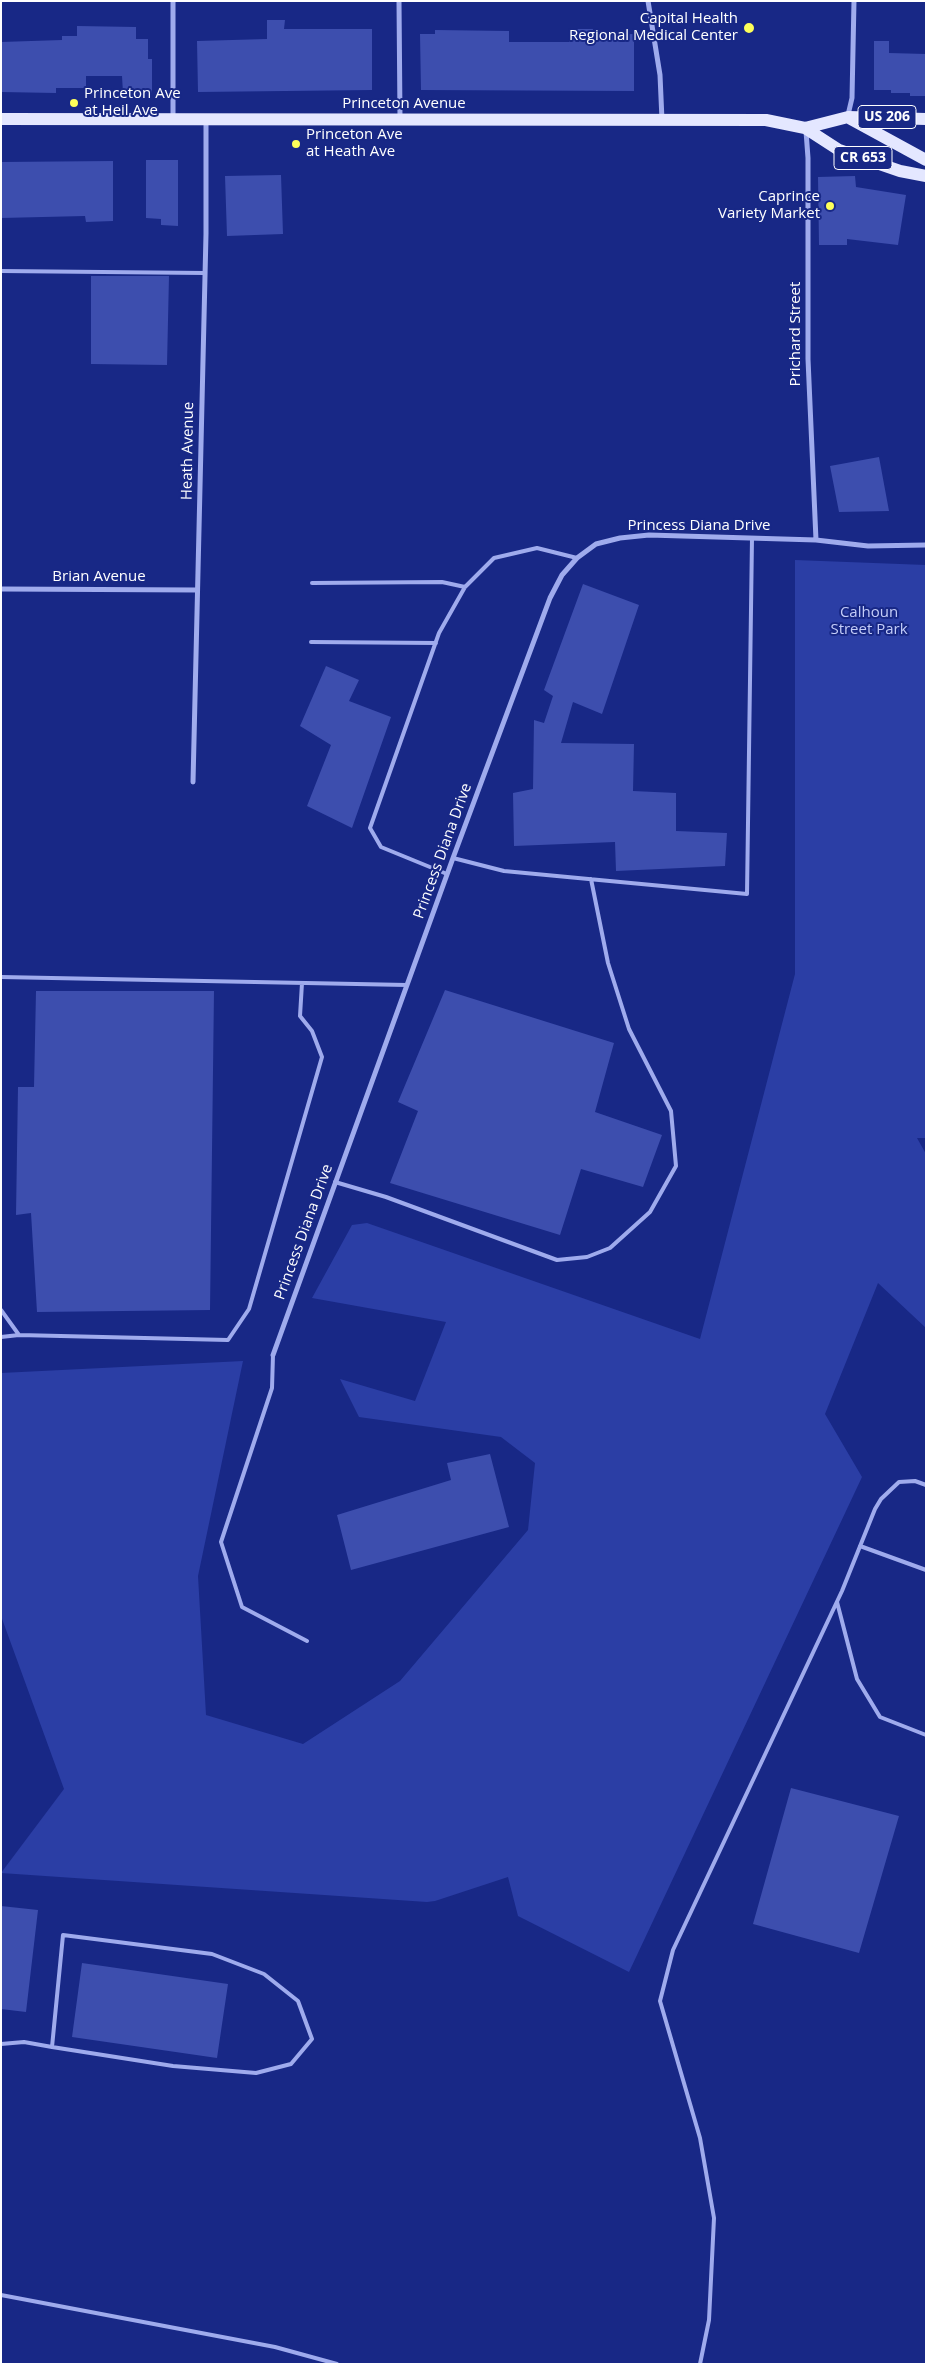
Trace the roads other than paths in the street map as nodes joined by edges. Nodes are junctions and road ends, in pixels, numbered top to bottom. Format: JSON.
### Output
{"nodes":[{"id":1,"x":173,"y":1,"type":"edge"},
{"id":2,"x":399,"y":1,"type":"edge"},
{"id":3,"x":648,"y":1,"type":"edge"},
{"id":4,"x":854,"y":1,"type":"edge"},
{"id":5,"x":848,"y":117,"type":"junction"},
{"id":6,"x":926,"y":118,"type":"edge"},
{"id":7,"x":1,"y":119,"type":"edge"},
{"id":8,"x":173,"y":120,"type":"junction"},
{"id":9,"x":206,"y":120,"type":"junction"},
{"id":10,"x":400,"y":120,"type":"junction"},
{"id":11,"x":662,"y":121,"type":"junction"},
{"id":12,"x":806,"y":128,"type":"junction"},
{"id":13,"x":926,"y":160,"type":"edge"},
{"id":14,"x":926,"y":176,"type":"edge"},
{"id":15,"x":1,"y":271,"type":"edge"},
{"id":16,"x":205,"y":273,"type":"junction"},
{"id":17,"x":752,"y":538,"type":"junction"},
{"id":18,"x":816,"y":540,"type":"junction"},
{"id":19,"x":926,"y":545,"type":"edge"},
{"id":20,"x":577,"y":558,"type":"junction"},
{"id":21,"x":312,"y":583,"type":"dead end"},
{"id":22,"x":466,"y":587,"type":"junction"},
{"id":23,"x":1,"y":589,"type":"edge"},
{"id":24,"x":197,"y":590,"type":"junction"},
{"id":25,"x":311,"y":642,"type":"dead end"},
{"id":26,"x":436,"y":643,"type":"junction"},
{"id":27,"x":193,"y":782,"type":"dead end"},
{"id":28,"x":453,"y":858,"type":"junction"},
{"id":29,"x":447,"y":874,"type":"junction"},
{"id":30,"x":591,"y":879,"type":"junction"},
{"id":31,"x":1,"y":977,"type":"edge"},
{"id":32,"x":302,"y":983,"type":"junction"},
{"id":33,"x":407,"y":986,"type":"junction"},
{"id":34,"x":336,"y":1182,"type":"junction"},
{"id":35,"x":1,"y":1310,"type":"edge"},
{"id":36,"x":19,"y":1335,"type":"junction"},
{"id":37,"x":1,"y":1337,"type":"edge"},
{"id":38,"x":273,"y":1355,"type":"joint"},
{"id":39,"x":926,"y":1485,"type":"edge"},
{"id":40,"x":860,"y":1546,"type":"junction"},
{"id":41,"x":926,"y":1570,"type":"edge"},
{"id":42,"x":837,"y":1602,"type":"junction"},
{"id":43,"x":307,"y":1641,"type":"dead end"},
{"id":44,"x":926,"y":1736,"type":"edge"},
{"id":45,"x":1,"y":2044,"type":"edge"},
{"id":46,"x":52,"y":2047,"type":"junction"},
{"id":47,"x":1,"y":2295,"type":"edge"},
{"id":48,"x":337,"y":2364,"type":"edge"},
{"id":49,"x":700,"y":2364,"type":"edge"}],
"edges":[{"from":1,"to":8,"type":"street"},
{"from":2,"to":10,"type":"street"},
{"from":3,"to":11,"type":"street"},
{"from":4,"to":5,"type":"street"},
{"from":5,"to":6,"type":"main road","number":"US 206"},
{"from":5,"to":12,"type":"main road","number":"US 206"},
{"from":5,"to":13,"type":"main road","number":"CR 653"},
{"from":7,"to":8,"type":"main road","name":"Princeton Avenue","number":"US 206"},
{"from":8,"to":9,"type":"main road","name":"Princeton Avenue","number":"US 206"},
{"from":9,"to":10,"type":"main road","name":"Princeton Avenue","number":"US 206"},
{"from":9,"to":16,"type":"street","name":"Heath Avenue"},
{"from":10,"to":11,"type":"main road","name":"Princeton Avenue","number":"US 206"},
{"from":11,"to":12,"type":"main road","name":"Princeton Avenue","number":"US 206"},
{"from":12,"to":14,"type":"main road","number":"CR 653"},
{"from":12,"to":18,"type":"street","name":"Prichard Street"},
{"from":15,"to":16,"type":"lane"},
{"from":16,"to":24,"type":"street","name":"Heath Avenue"},
{"from":17,"to":18,"type":"street","name":"Princess Diana Drive"},
{"from":17,"to":20,"type":"street","name":"Princess Diana Drive"},
{"from":17,"to":30,"type":"lane"},
{"from":18,"to":19,"type":"street","name":"Princess Diana Drive"},
{"from":20,"to":22,"type":"lane"},
{"from":20,"to":28,"type":"street","name":"Princess Diana Drive"},
{"from":21,"to":22,"type":"lane"},
{"from":22,"to":26,"type":"lane"},
{"from":23,"to":24,"type":"street","name":"Brian Avenue"},
{"from":24,"to":27,"type":"street","name":"Heath Avenue"},
{"from":25,"to":26,"type":"lane"},
{"from":26,"to":29,"type":"lane"},
{"from":28,"to":29,"type":"street","name":"Princess Diana Drive"},
{"from":28,"to":30,"type":"lane"},
{"from":29,"to":33,"type":"street","name":"Princess Diana Drive"},
{"from":30,"to":34,"type":"lane"},
{"from":31,"to":32,"type":"lane"},
{"from":32,"to":33,"type":"lane"},
{"from":32,"to":36,"type":"lane"},
{"from":33,"to":34,"type":"street","name":"Princess Diana Drive"},
{"from":34,"to":38,"type":"street","name":"Princess Diana Drive"},
{"from":35,"to":36,"type":"lane"},
{"from":36,"to":37,"type":"lane"},
{"from":38,"to":43,"type":"lane"},
{"from":39,"to":40,"type":"lane"},
{"from":40,"to":41,"type":"lane"},
{"from":40,"to":42,"type":"lane"},
{"from":42,"to":44,"type":"lane"},
{"from":42,"to":49,"type":"lane"},
{"from":45,"to":46,"type":"lane"},
{"from":46,"to":46,"type":"lane"},
{"from":47,"to":48,"type":"lane"}]}
